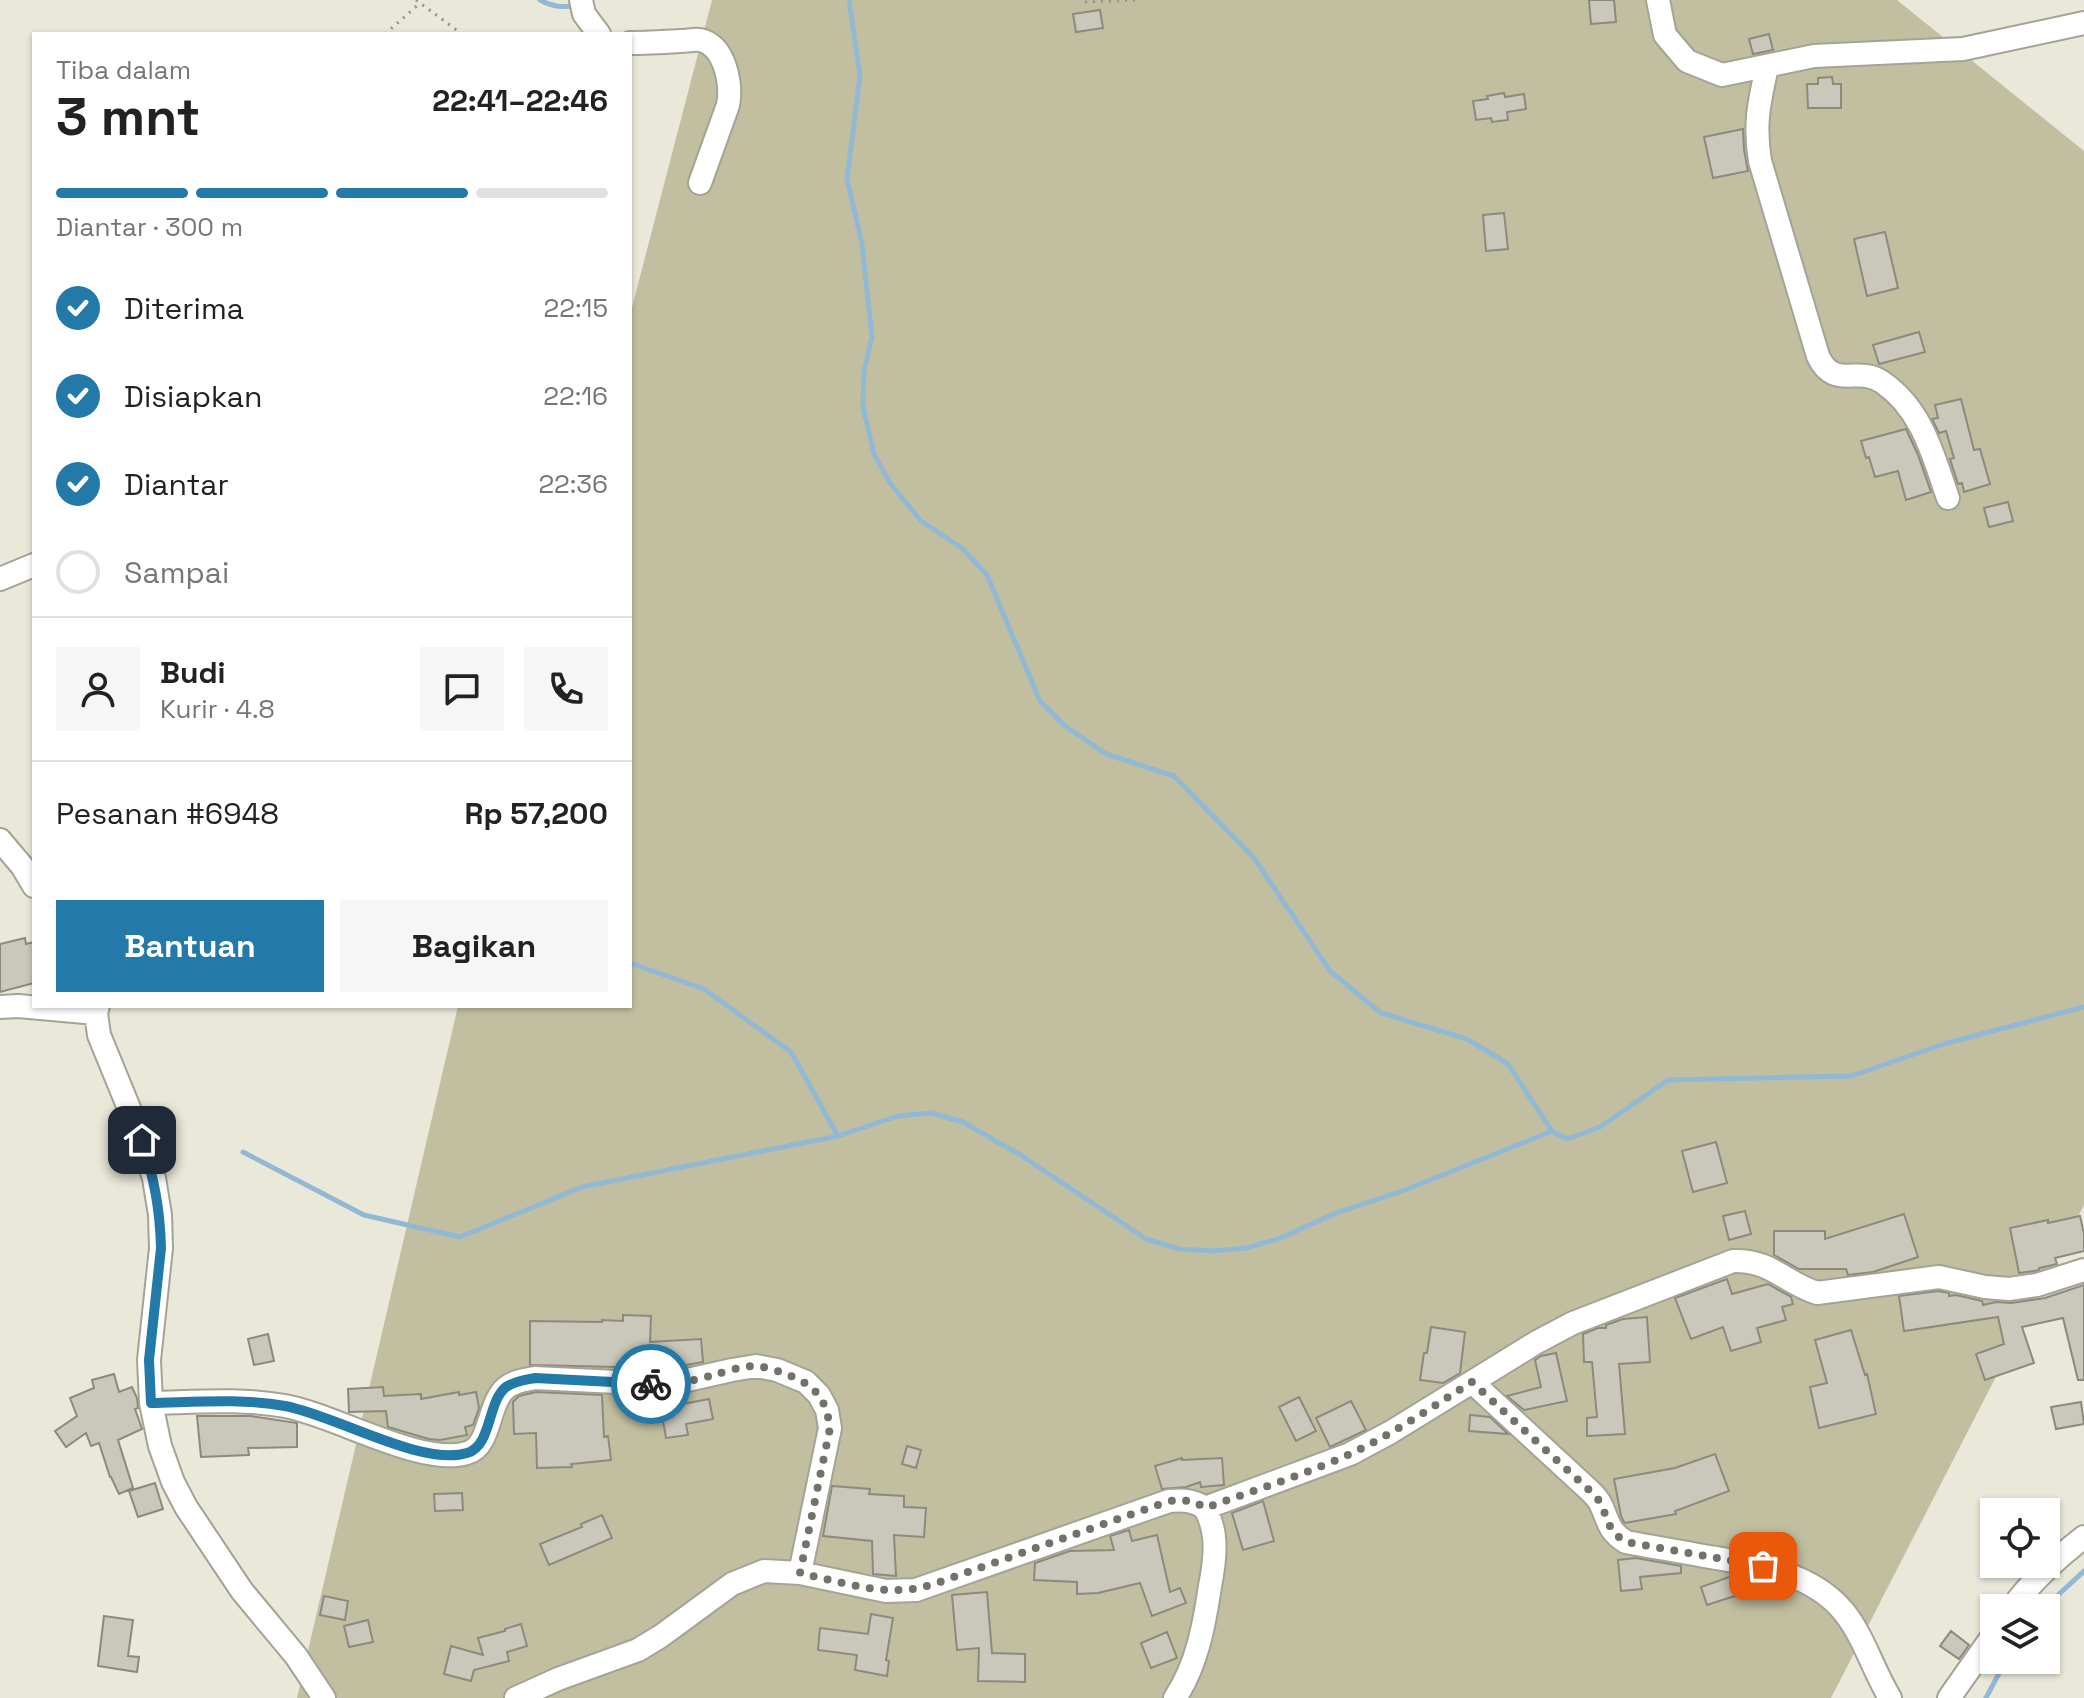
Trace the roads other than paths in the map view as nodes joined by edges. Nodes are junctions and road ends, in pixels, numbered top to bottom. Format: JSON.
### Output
{"nodes":[{"id":1,"x":1658,"y":0,"type":"edge"},
{"id":2,"x":583,"y":7,"type":"edge"},
{"id":3,"x":2084,"y":23,"type":"edge"},
{"id":4,"x":598,"y":32,"type":"edge"},
{"id":5,"x":632,"y":43,"type":"edge"},
{"id":6,"x":1767,"y":67,"type":"junction"},
{"id":7,"x":700,"y":183,"type":"dead end"},
{"id":8,"x":1948,"y":498,"type":"dead end"},
{"id":9,"x":32,"y":566,"type":"edge"},
{"id":10,"x":0,"y":579,"type":"edge"},
{"id":11,"x":0,"y":840,"type":"edge"},
{"id":12,"x":32,"y":883,"type":"edge"},
{"id":13,"x":0,"y":1007,"type":"edge"},
{"id":14,"x":32,"y":1007,"type":"edge"},
{"id":15,"x":58,"y":1008,"type":"edge"},
{"id":16,"x":97,"y":1010,"type":"edge"},
{"id":17,"x":2084,"y":1270,"type":"edge"},
{"id":18,"x":1472,"y":1382,"type":"junction"},
{"id":19,"x":151,"y":1403,"type":"junction"},
{"id":20,"x":1205,"y":1508,"type":"junction"},
{"id":21,"x":2084,"y":1537,"type":"edge"},
{"id":22,"x":800,"y":1573,"type":"junction"},
{"id":23,"x":2022,"y":1594,"type":"edge"},
{"id":24,"x":1980,"y":1654,"type":"edge"},
{"id":25,"x":324,"y":1698,"type":"edge"},
{"id":26,"x":516,"y":1698,"type":"edge"},
{"id":27,"x":1175,"y":1698,"type":"edge"},
{"id":28,"x":1890,"y":1698,"type":"edge"},
{"id":29,"x":1949,"y":1698,"type":"edge"}],
"edges":[{"from":1,"to":6,"type":"street"},
{"from":2,"to":4,"type":"street"},
{"from":3,"to":6,"type":"street"},
{"from":5,"to":7,"type":"street"},
{"from":6,"to":8,"type":"street"},
{"from":9,"to":10,"type":"street"},
{"from":11,"to":12,"type":"street"},
{"from":13,"to":14,"type":"street"},
{"from":15,"to":16,"type":"street"},
{"from":16,"to":19,"type":"street"},
{"from":17,"to":18,"type":"street"},
{"from":18,"to":20,"type":"street"},
{"from":18,"to":28,"type":"street"},
{"from":19,"to":22,"type":"street"},
{"from":19,"to":25,"type":"street"},
{"from":20,"to":22,"type":"street"},
{"from":20,"to":27,"type":"street"},
{"from":21,"to":23,"type":"street"},
{"from":22,"to":26,"type":"street"},
{"from":24,"to":29,"type":"street"}]}
